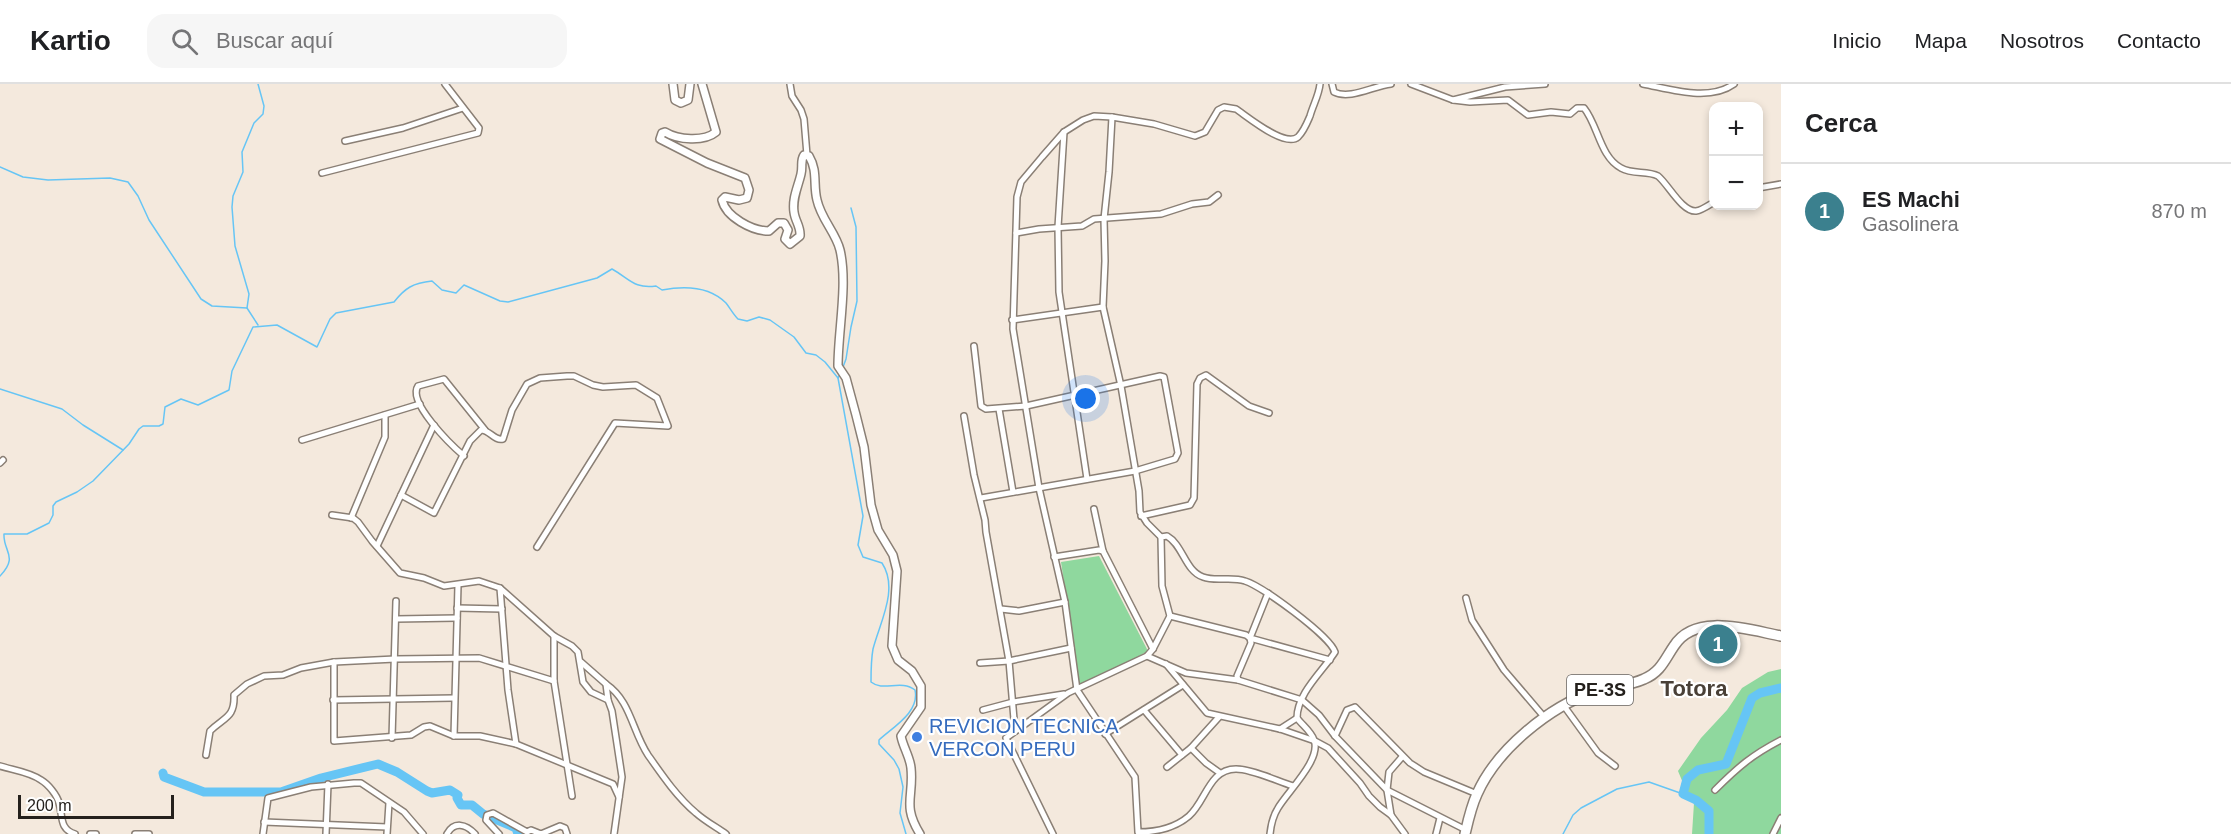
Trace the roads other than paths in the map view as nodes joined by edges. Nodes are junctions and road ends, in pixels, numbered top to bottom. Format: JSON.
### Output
{"nodes":[{"id":1,"x":445,"y":84,"type":"edge"},
{"id":2,"x":673,"y":84,"type":"edge"},
{"id":3,"x":690,"y":84,"type":"edge"},
{"id":4,"x":702,"y":84,"type":"edge"},
{"id":5,"x":789,"y":84,"type":"edge"},
{"id":6,"x":1320,"y":84,"type":"edge"},
{"id":7,"x":1332,"y":84,"type":"edge"},
{"id":8,"x":1391,"y":84,"type":"edge"},
{"id":9,"x":1411,"y":84,"type":"edge"},
{"id":10,"x":1545,"y":84,"type":"edge"},
{"id":11,"x":1643,"y":84,"type":"edge"},
{"id":12,"x":1734,"y":84,"type":"edge"},
{"id":13,"x":1453,"y":100,"type":"junction"},
{"id":14,"x":463,"y":108,"type":"junction"},
{"id":15,"x":1112,"y":117,"type":"junction"},
{"id":16,"x":1064,"y":132,"type":"junction"},
{"id":17,"x":345,"y":141,"type":"dead end"},
{"id":18,"x":807,"y":155,"type":"junction"},
{"id":19,"x":322,"y":173,"type":"dead end"},
{"id":20,"x":1781,"y":184,"type":"edge"},
{"id":21,"x":1763,"y":187,"type":"edge"},
{"id":22,"x":1218,"y":195,"type":"dead end"},
{"id":23,"x":1709,"y":204,"type":"edge"},
{"id":24,"x":1104,"y":219,"type":"junction"},
{"id":25,"x":1058,"y":227,"type":"junction"},
{"id":26,"x":1016,"y":233,"type":"junction"},
{"id":27,"x":1103,"y":307,"type":"junction"},
{"id":28,"x":1062,"y":311,"type":"junction"},
{"id":29,"x":1012,"y":320,"type":"junction"},
{"id":30,"x":974,"y":346,"type":"dead end"},
{"id":31,"x":1121,"y":386,"type":"junction"},
{"id":32,"x":1073,"y":397,"type":"junction"},
{"id":33,"x":420,"y":404,"type":"junction"},
{"id":34,"x":1026,"y":406,"type":"junction"},
{"id":35,"x":999,"y":409,"type":"junction"},
{"id":36,"x":1269,"y":413,"type":"dead end"},
{"id":37,"x":385,"y":415,"type":"junction"},
{"id":38,"x":964,"y":416,"type":"dead end"},
{"id":39,"x":434,"y":425,"type":"junction"},
{"id":40,"x":485,"y":430,"type":"junction"},
{"id":41,"x":302,"y":440,"type":"dead end"},
{"id":42,"x":464,"y":456,"type":"junction"},
{"id":43,"x":1135,"y":471,"type":"junction"},
{"id":44,"x":1087,"y":479,"type":"junction"},
{"id":45,"x":1039,"y":488,"type":"junction"},
{"id":46,"x":1013,"y":492,"type":"junction"},
{"id":47,"x":401,"y":495,"type":"junction"},
{"id":48,"x":981,"y":498,"type":"junction"},
{"id":49,"x":1094,"y":509,"type":"dead end"},
{"id":50,"x":332,"y":515,"type":"dead end"},
{"id":51,"x":1141,"y":516,"type":"junction"},
{"id":52,"x":351,"y":518,"type":"junction"},
{"id":53,"x":1161,"y":537,"type":"junction"},
{"id":54,"x":377,"y":546,"type":"junction"},
{"id":55,"x":537,"y":547,"type":"dead end"},
{"id":56,"x":1103,"y":551,"type":"junction"},
{"id":57,"x":1054,"y":557,"type":"junction"},
{"id":58,"x":458,"y":585,"type":"junction"},
{"id":59,"x":500,"y":588,"type":"junction"},
{"id":60,"x":1268,"y":593,"type":"junction"},
{"id":61,"x":1466,"y":598,"type":"dead end"},
{"id":62,"x":396,"y":601,"type":"dead end"},
{"id":63,"x":1065,"y":602,"type":"junction"},
{"id":64,"x":457,"y":608,"type":"junction"},
{"id":65,"x":502,"y":609,"type":"junction"},
{"id":66,"x":1001,"y":609,"type":"junction"},
{"id":67,"x":1170,"y":616,"type":"junction"},
{"id":68,"x":457,"y":618,"type":"junction"},
{"id":69,"x":396,"y":619,"type":"junction"},
{"id":70,"x":554,"y":636,"type":"junction"},
{"id":71,"x":1781,"y":636,"type":"edge"},
{"id":72,"x":1250,"y":638,"type":"junction"},
{"id":73,"x":1071,"y":648,"type":"junction"},
{"id":74,"x":1153,"y":649,"type":"junction"},
{"id":75,"x":1147,"y":656,"type":"junction"},
{"id":76,"x":456,"y":657,"type":"junction"},
{"id":77,"x":395,"y":659,"type":"junction"},
{"id":78,"x":1330,"y":660,"type":"junction"},
{"id":79,"x":580,"y":661,"type":"junction"},
{"id":80,"x":1009,"y":661,"type":"junction"},
{"id":81,"x":334,"y":662,"type":"junction"},
{"id":82,"x":980,"y":663,"type":"dead end"},
{"id":83,"x":1166,"y":664,"type":"junction"},
{"id":84,"x":506,"y":665,"type":"junction"},
{"id":85,"x":555,"y":681,"type":"junction"},
{"id":86,"x":1238,"y":681,"type":"junction"},
{"id":87,"x":606,"y":684,"type":"junction"},
{"id":88,"x":1183,"y":685,"type":"junction"},
{"id":89,"x":1077,"y":690,"type":"junction"},
{"id":90,"x":1068,"y":693,"type":"junction"},
{"id":91,"x":454,"y":698,"type":"junction"},
{"id":92,"x":392,"y":699,"type":"junction"},
{"id":93,"x":333,"y":700,"type":"junction"},
{"id":94,"x":608,"y":700,"type":"junction"},
{"id":95,"x":1302,"y":700,"type":"junction"},
{"id":96,"x":1013,"y":702,"type":"junction"},
{"id":97,"x":1564,"y":706,"type":"junction"},
{"id":98,"x":983,"y":710,"type":"dead end"},
{"id":99,"x":1144,"y":710,"type":"junction"},
{"id":100,"x":1219,"y":717,"type":"junction"},
{"id":101,"x":1297,"y":718,"type":"junction"},
{"id":102,"x":1545,"y":718,"type":"junction"},
{"id":103,"x":1280,"y":729,"type":"junction"},
{"id":104,"x":1015,"y":730,"type":"junction"},
{"id":105,"x":1105,"y":734,"type":"junction"},
{"id":106,"x":454,"y":736,"type":"junction"},
{"id":107,"x":1335,"y":736,"type":"junction"},
{"id":108,"x":392,"y":738,"type":"junction"},
{"id":109,"x":1781,"y":740,"type":"edge"},
{"id":110,"x":1315,"y":741,"type":"junction"},
{"id":111,"x":516,"y":744,"type":"junction"},
{"id":112,"x":1191,"y":748,"type":"junction"},
{"id":113,"x":206,"y":755,"type":"dead end"},
{"id":114,"x":1182,"y":755,"type":"junction"},
{"id":115,"x":1402,"y":757,"type":"junction"},
{"id":116,"x":0,"y":766,"type":"edge"},
{"id":117,"x":568,"y":766,"type":"junction"},
{"id":118,"x":1615,"y":766,"type":"dead end"},
{"id":119,"x":1167,"y":767,"type":"dead end"},
{"id":120,"x":1220,"y":773,"type":"junction"},
{"id":121,"x":328,"y":784,"type":"junction"},
{"id":122,"x":1293,"y":786,"type":"junction"},
{"id":123,"x":1387,"y":790,"type":"junction"},
{"id":124,"x":1715,"y":790,"type":"dead end"},
{"id":125,"x":1477,"y":794,"type":"junction"},
{"id":126,"x":572,"y":796,"type":"dead end"},
{"id":127,"x":619,"y":798,"type":"junction"},
{"id":128,"x":389,"y":803,"type":"junction"},
{"id":129,"x":1391,"y":815,"type":"junction"},
{"id":130,"x":1440,"y":818,"type":"junction"},
{"id":131,"x":1781,"y":818,"type":"edge"},
{"id":132,"x":264,"y":822,"type":"junction"},
{"id":133,"x":326,"y":825,"type":"junction"},
{"id":134,"x":387,"y":827,"type":"junction"},
{"id":135,"x":1465,"y":832,"type":"edge"},
{"id":136,"x":527,"y":833,"type":"edge"},
{"id":137,"x":1138,"y":833,"type":"edge"},
{"id":138,"x":75,"y":834,"type":"edge"},
{"id":139,"x":90,"y":834,"type":"edge"},
{"id":140,"x":96,"y":834,"type":"edge"},
{"id":141,"x":135,"y":834,"type":"edge"},
{"id":142,"x":148,"y":834,"type":"edge"},
{"id":143,"x":263,"y":834,"type":"edge"},
{"id":144,"x":326,"y":834,"type":"edge"},
{"id":145,"x":387,"y":834,"type":"edge"},
{"id":146,"x":423,"y":834,"type":"edge"},
{"id":147,"x":447,"y":834,"type":"edge"},
{"id":148,"x":476,"y":834,"type":"edge"},
{"id":149,"x":499,"y":834,"type":"edge"},
{"id":150,"x":567,"y":834,"type":"edge"},
{"id":151,"x":614,"y":834,"type":"edge"},
{"id":152,"x":726,"y":834,"type":"edge"},
{"id":153,"x":920,"y":834,"type":"edge"},
{"id":154,"x":1053,"y":834,"type":"edge"},
{"id":155,"x":1270,"y":834,"type":"edge"},
{"id":156,"x":1405,"y":834,"type":"edge"},
{"id":157,"x":1436,"y":834,"type":"edge"},
{"id":158,"x":1773,"y":834,"type":"edge"}],
"edges":[{"from":1,"to":14,"type":"street"},
{"from":2,"to":3,"type":"street"},
{"from":4,"to":18,"type":"street"},
{"from":5,"to":18,"type":"street"},
{"from":6,"to":15,"type":"street"},
{"from":7,"to":8,"type":"street"},
{"from":9,"to":13,"type":"street"},
{"from":10,"to":13,"type":"street"},
{"from":11,"to":12,"type":"street"},
{"from":13,"to":23,"type":"street"},
{"from":14,"to":17,"type":"street"},
{"from":14,"to":19,"type":"street"},
{"from":15,"to":16,"type":"street"},
{"from":15,"to":24,"type":"street"},
{"from":16,"to":25,"type":"street"},
{"from":16,"to":26,"type":"street"},
{"from":18,"to":153,"type":"street"},
{"from":20,"to":21,"type":"street"},
{"from":22,"to":24,"type":"street"},
{"from":24,"to":25,"type":"street"},
{"from":24,"to":27,"type":"street"},
{"from":25,"to":26,"type":"street"},
{"from":25,"to":28,"type":"street"},
{"from":26,"to":29,"type":"street"},
{"from":27,"to":28,"type":"street"},
{"from":27,"to":31,"type":"street"},
{"from":28,"to":29,"type":"street"},
{"from":28,"to":32,"type":"street"},
{"from":29,"to":34,"type":"street"},
{"from":30,"to":35,"type":"street"},
{"from":31,"to":32,"type":"street"},
{"from":31,"to":43,"type":"street"},
{"from":31,"to":43,"type":"street"},
{"from":32,"to":34,"type":"street"},
{"from":32,"to":44,"type":"street"},
{"from":33,"to":37,"type":"street"},
{"from":33,"to":39,"type":"street"},
{"from":33,"to":40,"type":"street"},
{"from":34,"to":35,"type":"street"},
{"from":34,"to":45,"type":"street"},
{"from":35,"to":46,"type":"street"},
{"from":36,"to":51,"type":"street"},
{"from":37,"to":41,"type":"street"},
{"from":37,"to":52,"type":"street"},
{"from":38,"to":48,"type":"street"},
{"from":39,"to":42,"type":"street"},
{"from":39,"to":47,"type":"street"},
{"from":40,"to":42,"type":"street"},
{"from":40,"to":55,"type":"street"},
{"from":42,"to":47,"type":"street"},
{"from":43,"to":44,"type":"street"},
{"from":43,"to":51,"type":"street"},
{"from":44,"to":45,"type":"street"},
{"from":45,"to":46,"type":"street"},
{"from":45,"to":57,"type":"street"},
{"from":46,"to":48,"type":"street"},
{"from":47,"to":54,"type":"street"},
{"from":48,"to":66,"type":"street"},
{"from":49,"to":56,"type":"street"},
{"from":50,"to":52,"type":"street"},
{"from":51,"to":53,"type":"street"},
{"from":52,"to":54,"type":"street"},
{"from":53,"to":60,"type":"street"},
{"from":53,"to":67,"type":"street"},
{"from":54,"to":58,"type":"street"},
{"from":56,"to":57,"type":"street"},
{"from":56,"to":74,"type":"street"},
{"from":57,"to":63,"type":"street"},
{"from":58,"to":59,"type":"street"},
{"from":58,"to":64,"type":"street"},
{"from":59,"to":65,"type":"street"},
{"from":59,"to":70,"type":"street"},
{"from":60,"to":72,"type":"street"},
{"from":60,"to":78,"type":"street"},
{"from":61,"to":102,"type":"street"},
{"from":62,"to":69,"type":"street"},
{"from":63,"to":66,"type":"street"},
{"from":63,"to":73,"type":"street"},
{"from":64,"to":65,"type":"street"},
{"from":64,"to":68,"type":"street"},
{"from":65,"to":84,"type":"street"},
{"from":66,"to":80,"type":"street"},
{"from":67,"to":72,"type":"street"},
{"from":67,"to":74,"type":"street"},
{"from":68,"to":69,"type":"street"},
{"from":68,"to":76,"type":"street"},
{"from":69,"to":77,"type":"street"},
{"from":70,"to":79,"type":"street"},
{"from":70,"to":85,"type":"street"},
{"from":71,"to":97,"type":"highway","number":"PE-3S"},
{"from":72,"to":78,"type":"street"},
{"from":72,"to":86,"type":"street"},
{"from":73,"to":80,"type":"street"},
{"from":73,"to":89,"type":"street"},
{"from":74,"to":75,"type":"street"},
{"from":75,"to":83,"type":"street"},
{"from":75,"to":89,"type":"street"},
{"from":76,"to":77,"type":"street"},
{"from":76,"to":84,"type":"street"},
{"from":76,"to":91,"type":"street"},
{"from":77,"to":81,"type":"street"},
{"from":77,"to":92,"type":"street"},
{"from":78,"to":95,"type":"street"},
{"from":79,"to":87,"type":"street"},
{"from":79,"to":94,"type":"street"},
{"from":80,"to":82,"type":"street"},
{"from":80,"to":96,"type":"street"},
{"from":81,"to":93,"type":"street"},
{"from":81,"to":113,"type":"street"},
{"from":83,"to":86,"type":"street"},
{"from":83,"to":88,"type":"street"},
{"from":84,"to":85,"type":"street"},
{"from":84,"to":111,"type":"street"},
{"from":85,"to":117,"type":"street"},
{"from":86,"to":95,"type":"street"},
{"from":87,"to":94,"type":"street"},
{"from":87,"to":152,"type":"street"},
{"from":88,"to":99,"type":"street"},
{"from":88,"to":100,"type":"street"},
{"from":89,"to":90,"type":"street"},
{"from":89,"to":105,"type":"street"},
{"from":90,"to":96,"type":"street"},
{"from":90,"to":104,"type":"street"},
{"from":91,"to":92,"type":"street"},
{"from":91,"to":106,"type":"street"},
{"from":92,"to":93,"type":"street"},
{"from":92,"to":108,"type":"street"},
{"from":93,"to":108,"type":"street"},
{"from":94,"to":127,"type":"street"},
{"from":95,"to":101,"type":"street"},
{"from":95,"to":107,"type":"street"},
{"from":96,"to":98,"type":"street"},
{"from":96,"to":104,"type":"street"},
{"from":97,"to":102,"type":"highway","number":"PE-3S"},
{"from":97,"to":118,"type":"street"},
{"from":99,"to":105,"type":"street"},
{"from":99,"to":114,"type":"street"},
{"from":100,"to":103,"type":"street"},
{"from":100,"to":112,"type":"street"},
{"from":101,"to":103,"type":"street"},
{"from":101,"to":110,"type":"street"},
{"from":102,"to":125,"type":"highway","number":"PE-3S"},
{"from":103,"to":110,"type":"street"},
{"from":104,"to":154,"type":"street"},
{"from":105,"to":137,"type":"street"},
{"from":106,"to":108,"type":"street"},
{"from":106,"to":111,"type":"street"},
{"from":107,"to":115,"type":"street"},
{"from":107,"to":123,"type":"street"},
{"from":109,"to":124,"type":"street"},
{"from":110,"to":122,"type":"street"},
{"from":110,"to":129,"type":"street"},
{"from":111,"to":117,"type":"street"},
{"from":112,"to":114,"type":"street"},
{"from":112,"to":120,"type":"street"},
{"from":114,"to":119,"type":"street"},
{"from":115,"to":123,"type":"street"},
{"from":115,"to":125,"type":"street"},
{"from":116,"to":138,"type":"street"},
{"from":117,"to":126,"type":"street"},
{"from":117,"to":127,"type":"street"},
{"from":120,"to":122,"type":"street"},
{"from":120,"to":137,"type":"street"},
{"from":121,"to":128,"type":"street"},
{"from":121,"to":132,"type":"street"},
{"from":121,"to":133,"type":"street"},
{"from":122,"to":155,"type":"street"},
{"from":123,"to":129,"type":"street"},
{"from":123,"to":130,"type":"street"},
{"from":125,"to":135,"type":"highway","number":"PE-3S"},
{"from":127,"to":151,"type":"street"},
{"from":128,"to":134,"type":"street"},
{"from":128,"to":146,"type":"street"},
{"from":129,"to":156,"type":"street"},
{"from":130,"to":135,"type":"street"},
{"from":130,"to":157,"type":"street"},
{"from":131,"to":158,"type":"street"},
{"from":132,"to":133,"type":"street"},
{"from":132,"to":143,"type":"street"},
{"from":133,"to":134,"type":"street"},
{"from":133,"to":144,"type":"street"},
{"from":134,"to":145,"type":"street"},
{"from":136,"to":149,"type":"street"},
{"from":136,"to":150,"type":"street"},
{"from":139,"to":140,"type":"street"},
{"from":141,"to":142,"type":"street"},
{"from":147,"to":148,"type":"street"}]}
